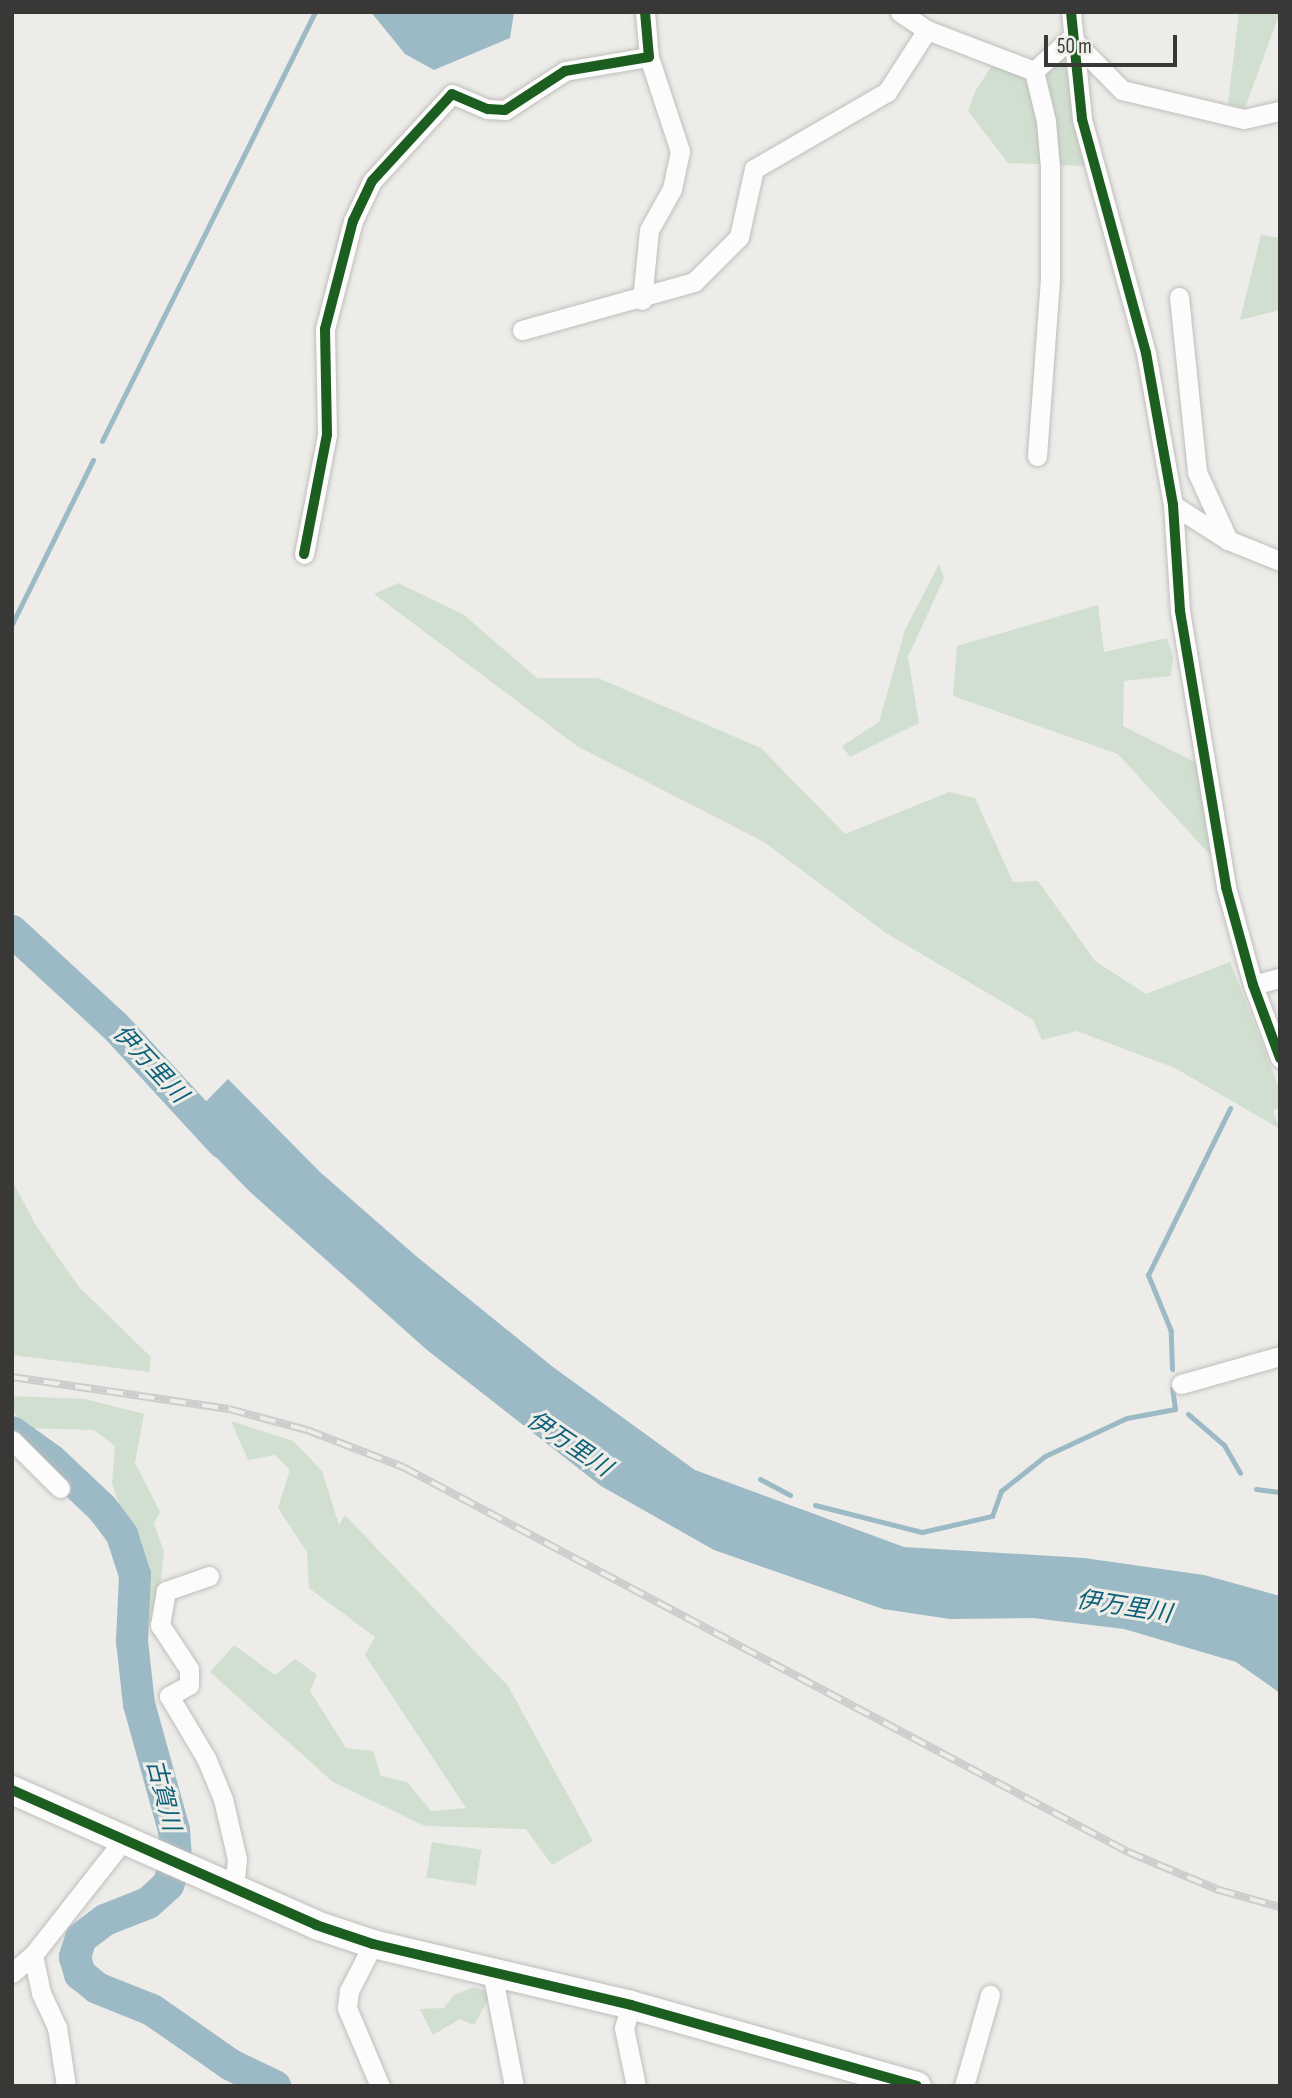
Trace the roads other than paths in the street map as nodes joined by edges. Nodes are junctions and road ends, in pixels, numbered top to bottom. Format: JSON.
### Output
{"nodes":[{"id":1,"x":645,"y":12,"type":"edge"},
{"id":2,"x":900,"y":12,"type":"edge"},
{"id":3,"x":1071,"y":12,"type":"edge"},
{"id":4,"x":927,"y":30,"type":"junction"},
{"id":5,"x":1071,"y":38,"type":"junction"},
{"id":6,"x":649,"y":57,"type":"junction"},
{"id":7,"x":1034,"y":71,"type":"junction"},
{"id":8,"x":1280,"y":111,"type":"edge"},
{"id":9,"x":1179,"y":297,"type":"dead end"},
{"id":10,"x":642,"y":300,"type":"junction"},
{"id":11,"x":522,"y":330,"type":"dead end"},
{"id":12,"x":1037,"y":456,"type":"dead end"},
{"id":13,"x":1173,"y":505,"type":"junction"},
{"id":14,"x":1228,"y":540,"type":"junction"},
{"id":15,"x":304,"y":554,"type":"dead end"},
{"id":16,"x":1280,"y":561,"type":"edge"},
{"id":17,"x":1280,"y":978,"type":"edge"},
{"id":18,"x":1253,"y":985,"type":"junction"},
{"id":19,"x":1280,"y":1058,"type":"edge"},
{"id":20,"x":1280,"y":1356,"type":"edge"},
{"id":21,"x":1181,"y":1384,"type":"dead end"},
{"id":22,"x":12,"y":1440,"type":"edge"},
{"id":23,"x":60,"y":1488,"type":"dead end"},
{"id":24,"x":209,"y":1576,"type":"dead end"},
{"id":25,"x":12,"y":1790,"type":"edge"},
{"id":26,"x":135,"y":1843,"type":"junction"},
{"id":27,"x":234,"y":1888,"type":"junction"},
{"id":28,"x":373,"y":1944,"type":"junction"},
{"id":29,"x":33,"y":1955,"type":"junction"},
{"id":30,"x":492,"y":1972,"type":"junction"},
{"id":31,"x":12,"y":1973,"type":"edge"},
{"id":32,"x":990,"y":1995,"type":"dead end"},
{"id":33,"x":631,"y":2005,"type":"junction"},
{"id":34,"x":66,"y":2086,"type":"edge"},
{"id":35,"x":380,"y":2086,"type":"edge"},
{"id":36,"x":514,"y":2086,"type":"edge"},
{"id":37,"x":636,"y":2086,"type":"edge"},
{"id":38,"x":917,"y":2086,"type":"edge"},
{"id":39,"x":964,"y":2086,"type":"edge"}],
"edges":[{"from":1,"to":6,"type":"street"},
{"from":2,"to":4,"type":"street"},
{"from":3,"to":5,"type":"street"},
{"from":4,"to":7,"type":"street"},
{"from":4,"to":10,"type":"street"},
{"from":5,"to":7,"type":"street"},
{"from":5,"to":8,"type":"street"},
{"from":5,"to":13,"type":"street"},
{"from":6,"to":10,"type":"street"},
{"from":6,"to":15,"type":"street"},
{"from":7,"to":12,"type":"street"},
{"from":9,"to":14,"type":"street"},
{"from":10,"to":11,"type":"street"},
{"from":13,"to":14,"type":"street"},
{"from":13,"to":18,"type":"street"},
{"from":14,"to":16,"type":"street"},
{"from":17,"to":18,"type":"street"},
{"from":18,"to":19,"type":"street"},
{"from":20,"to":21,"type":"street"},
{"from":22,"to":23,"type":"street"},
{"from":24,"to":27,"type":"street"},
{"from":25,"to":26,"type":"street"},
{"from":26,"to":27,"type":"street"},
{"from":26,"to":29,"type":"street"},
{"from":27,"to":28,"type":"street"},
{"from":28,"to":30,"type":"street"},
{"from":28,"to":35,"type":"street"},
{"from":29,"to":31,"type":"street"},
{"from":29,"to":34,"type":"street"},
{"from":30,"to":33,"type":"street"},
{"from":30,"to":36,"type":"street"},
{"from":32,"to":39,"type":"street"},
{"from":33,"to":37,"type":"street"},
{"from":33,"to":38,"type":"street"}]}
